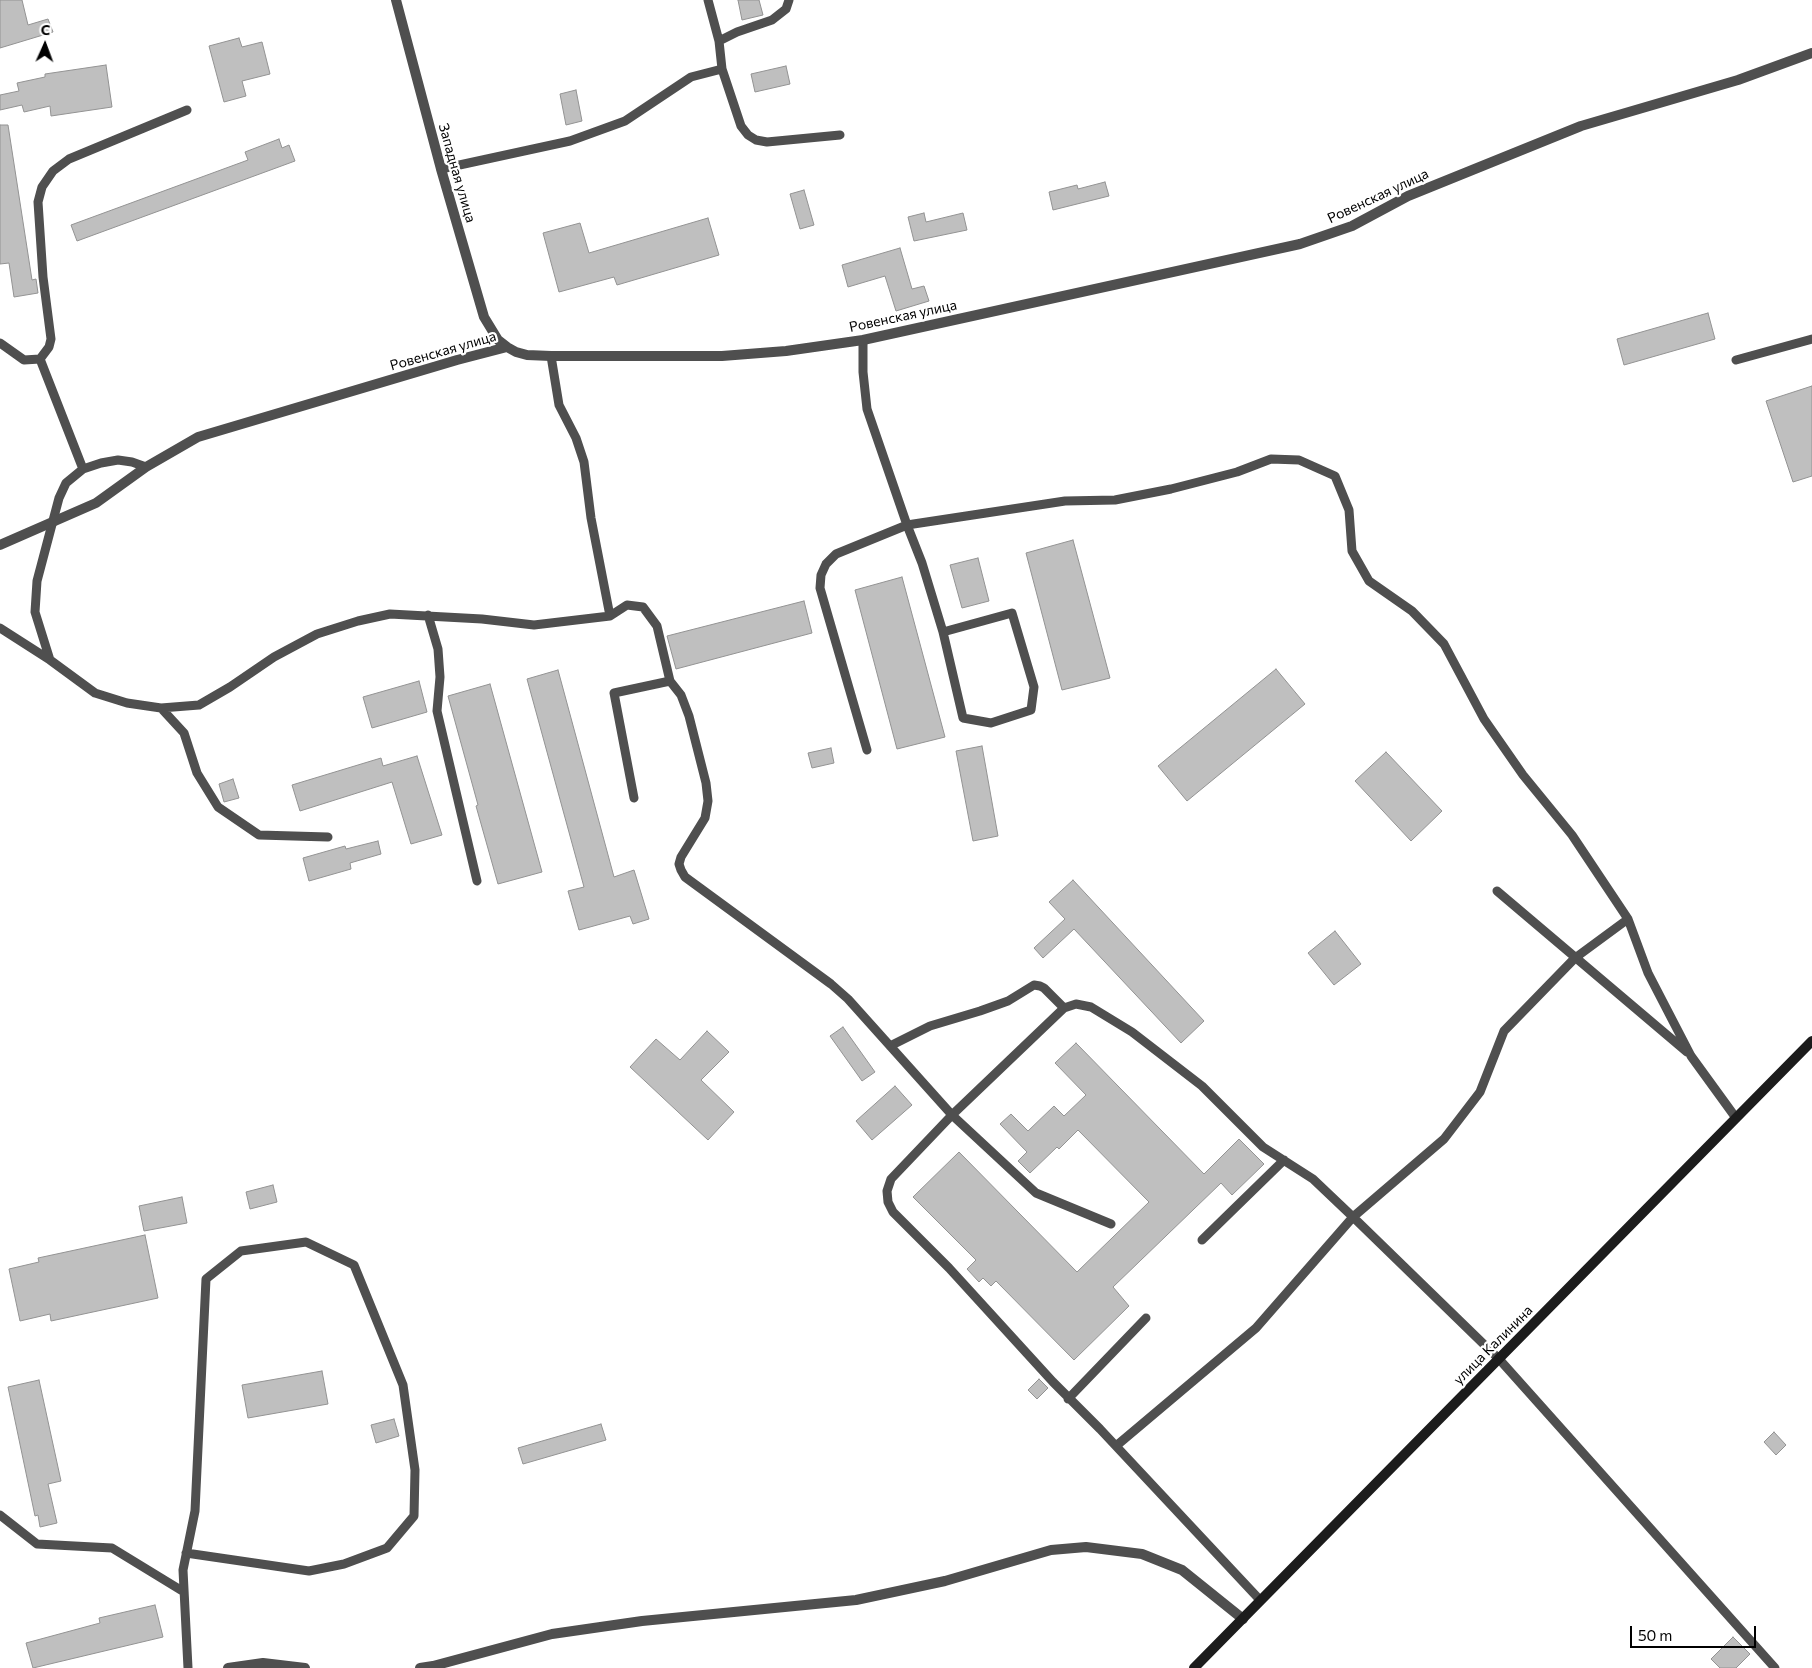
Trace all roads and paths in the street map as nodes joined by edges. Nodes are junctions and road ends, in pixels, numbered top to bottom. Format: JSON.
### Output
{"nodes":[{"id":1,"x":396,"y":0,"type":"edge"},
{"id":2,"x":708,"y":0,"type":"edge"},
{"id":3,"x":788,"y":0,"type":"edge"},
{"id":4,"x":719,"y":41,"type":"junction"},
{"id":5,"x":1812,"y":53,"type":"edge"},
{"id":6,"x":722,"y":69,"type":"junction"},
{"id":7,"x":187,"y":110,"type":"dead end"},
{"id":8,"x":840,"y":136,"type":"dead end"},
{"id":9,"x":441,"y":169,"type":"junction"},
{"id":10,"x":1812,"y":338,"type":"edge"},
{"id":11,"x":863,"y":340,"type":"junction"},
{"id":12,"x":0,"y":343,"type":"edge"},
{"id":13,"x":507,"y":347,"type":"junction"},
{"id":14,"x":551,"y":356,"type":"junction"},
{"id":15,"x":40,"y":359,"type":"junction"},
{"id":16,"x":1736,"y":360,"type":"dead end"},
{"id":17,"x":146,"y":467,"type":"junction"},
{"id":18,"x":83,"y":469,"type":"junction"},
{"id":19,"x":54,"y":522,"type":"junction"},
{"id":20,"x":907,"y":525,"type":"junction"},
{"id":21,"x":0,"y":545,"type":"edge"},
{"id":22,"x":428,"y":615,"type":"junction"},
{"id":23,"x":610,"y":616,"type":"junction"},
{"id":24,"x":0,"y":628,"type":"edge"},
{"id":25,"x":944,"y":632,"type":"junction"},
{"id":26,"x":50,"y":660,"type":"junction"},
{"id":27,"x":670,"y":681,"type":"junction"},
{"id":28,"x":161,"y":708,"type":"junction"},
{"id":29,"x":866,"y":750,"type":"dead end"},
{"id":30,"x":634,"y":798,"type":"dead end"},
{"id":31,"x":328,"y":837,"type":"dead end"},
{"id":32,"x":477,"y":881,"type":"dead end"},
{"id":33,"x":1497,"y":891,"type":"dead end"},
{"id":34,"x":1628,"y":919,"type":"junction"},
{"id":35,"x":1575,"y":958,"type":"junction"},
{"id":36,"x":1064,"y":1008,"type":"junction"},
{"id":37,"x":1812,"y":1042,"type":"edge"},
{"id":38,"x":890,"y":1046,"type":"junction"},
{"id":39,"x":1691,"y":1056,"type":"junction"},
{"id":40,"x":952,"y":1115,"type":"junction"},
{"id":41,"x":1736,"y":1118,"type":"junction"},
{"id":42,"x":1284,"y":1160,"type":"junction"},
{"id":43,"x":1353,"y":1217,"type":"junction"},
{"id":44,"x":1112,"y":1224,"type":"dead end"},
{"id":45,"x":1202,"y":1240,"type":"dead end"},
{"id":46,"x":1146,"y":1318,"type":"dead end"},
{"id":47,"x":1499,"y":1359,"type":"junction"},
{"id":48,"x":1068,"y":1399,"type":"junction"},
{"id":49,"x":1116,"y":1446,"type":"junction"},
{"id":50,"x":0,"y":1515,"type":"edge"},
{"id":51,"x":186,"y":1553,"type":"junction"},
{"id":52,"x":184,"y":1592,"type":"junction"},
{"id":53,"x":1260,"y":1600,"type":"junction"},
{"id":54,"x":1242,"y":1619,"type":"junction"},
{"id":55,"x":188,"y":1668,"type":"edge"},
{"id":56,"x":228,"y":1668,"type":"edge"},
{"id":57,"x":305,"y":1668,"type":"edge"},
{"id":58,"x":420,"y":1668,"type":"edge"},
{"id":59,"x":1194,"y":1668,"type":"edge"},
{"id":60,"x":1774,"y":1668,"type":"edge"}],
"edges":[{"from":1,"to":9,"type":"street","name":"Западная улица"},
{"from":2,"to":4,"type":"lane"},
{"from":3,"to":4,"type":"lane"},
{"from":4,"to":6,"type":"lane"},
{"from":5,"to":11,"type":"street","name":"Ровенская улица"},
{"from":6,"to":8,"type":"lane"},
{"from":6,"to":9,"type":"lane"},
{"from":7,"to":15,"type":"lane"},
{"from":9,"to":13,"type":"street","name":"Западная улица"},
{"from":10,"to":16,"type":"lane"},
{"from":11,"to":14,"type":"street","name":"Ровенская улица"},
{"from":11,"to":20,"type":"lane"},
{"from":12,"to":15,"type":"lane"},
{"from":13,"to":14,"type":"street","name":"Ровенская улица"},
{"from":13,"to":17,"type":"street","name":"Ровенская улица"},
{"from":14,"to":23,"type":"lane"},
{"from":15,"to":18,"type":"lane"},
{"from":17,"to":18,"type":"lane"},
{"from":17,"to":19,"type":"street","name":"Ровенская улица"},
{"from":18,"to":19,"type":"lane"},
{"from":19,"to":21,"type":"street","name":"Ровенская улица"},
{"from":19,"to":26,"type":"lane"},
{"from":20,"to":25,"type":"lane"},
{"from":20,"to":29,"type":"lane"},
{"from":20,"to":34,"type":"lane"},
{"from":22,"to":23,"type":"lane"},
{"from":22,"to":28,"type":"lane"},
{"from":22,"to":32,"type":"lane"},
{"from":23,"to":27,"type":"lane"},
{"from":24,"to":26,"type":"lane"},
{"from":25,"to":25,"type":"lane"},
{"from":26,"to":28,"type":"lane"},
{"from":27,"to":30,"type":"lane"},
{"from":27,"to":38,"type":"lane"},
{"from":28,"to":31,"type":"lane"},
{"from":33,"to":35,"type":"lane"},
{"from":34,"to":35,"type":"lane"},
{"from":34,"to":39,"type":"lane"},
{"from":35,"to":39,"type":"lane"},
{"from":35,"to":43,"type":"lane"},
{"from":36,"to":38,"type":"lane"},
{"from":36,"to":40,"type":"lane"},
{"from":36,"to":42,"type":"lane"},
{"from":37,"to":41,"type":"main road","name":"улица Калинина"},
{"from":38,"to":40,"type":"lane"},
{"from":39,"to":41,"type":"lane"},
{"from":40,"to":44,"type":"lane"},
{"from":40,"to":48,"type":"lane"},
{"from":41,"to":47,"type":"main road","name":"улица Калинина"},
{"from":42,"to":43,"type":"lane"},
{"from":42,"to":45,"type":"lane"},
{"from":43,"to":47,"type":"lane"},
{"from":43,"to":49,"type":"lane"},
{"from":46,"to":48,"type":"lane"},
{"from":47,"to":53,"type":"main road","name":"улица Калинина"},
{"from":47,"to":60,"type":"lane"},
{"from":48,"to":49,"type":"lane"},
{"from":49,"to":53,"type":"lane"},
{"from":50,"to":52,"type":"lane"},
{"from":51,"to":51,"type":"lane"},
{"from":51,"to":52,"type":"lane"},
{"from":52,"to":55,"type":"lane"},
{"from":53,"to":54,"type":"main road","name":"улица Калинина"},
{"from":54,"to":58,"type":"street"},
{"from":54,"to":59,"type":"main road","name":"улица Калинина"},
{"from":56,"to":57,"type":"street"}]}
